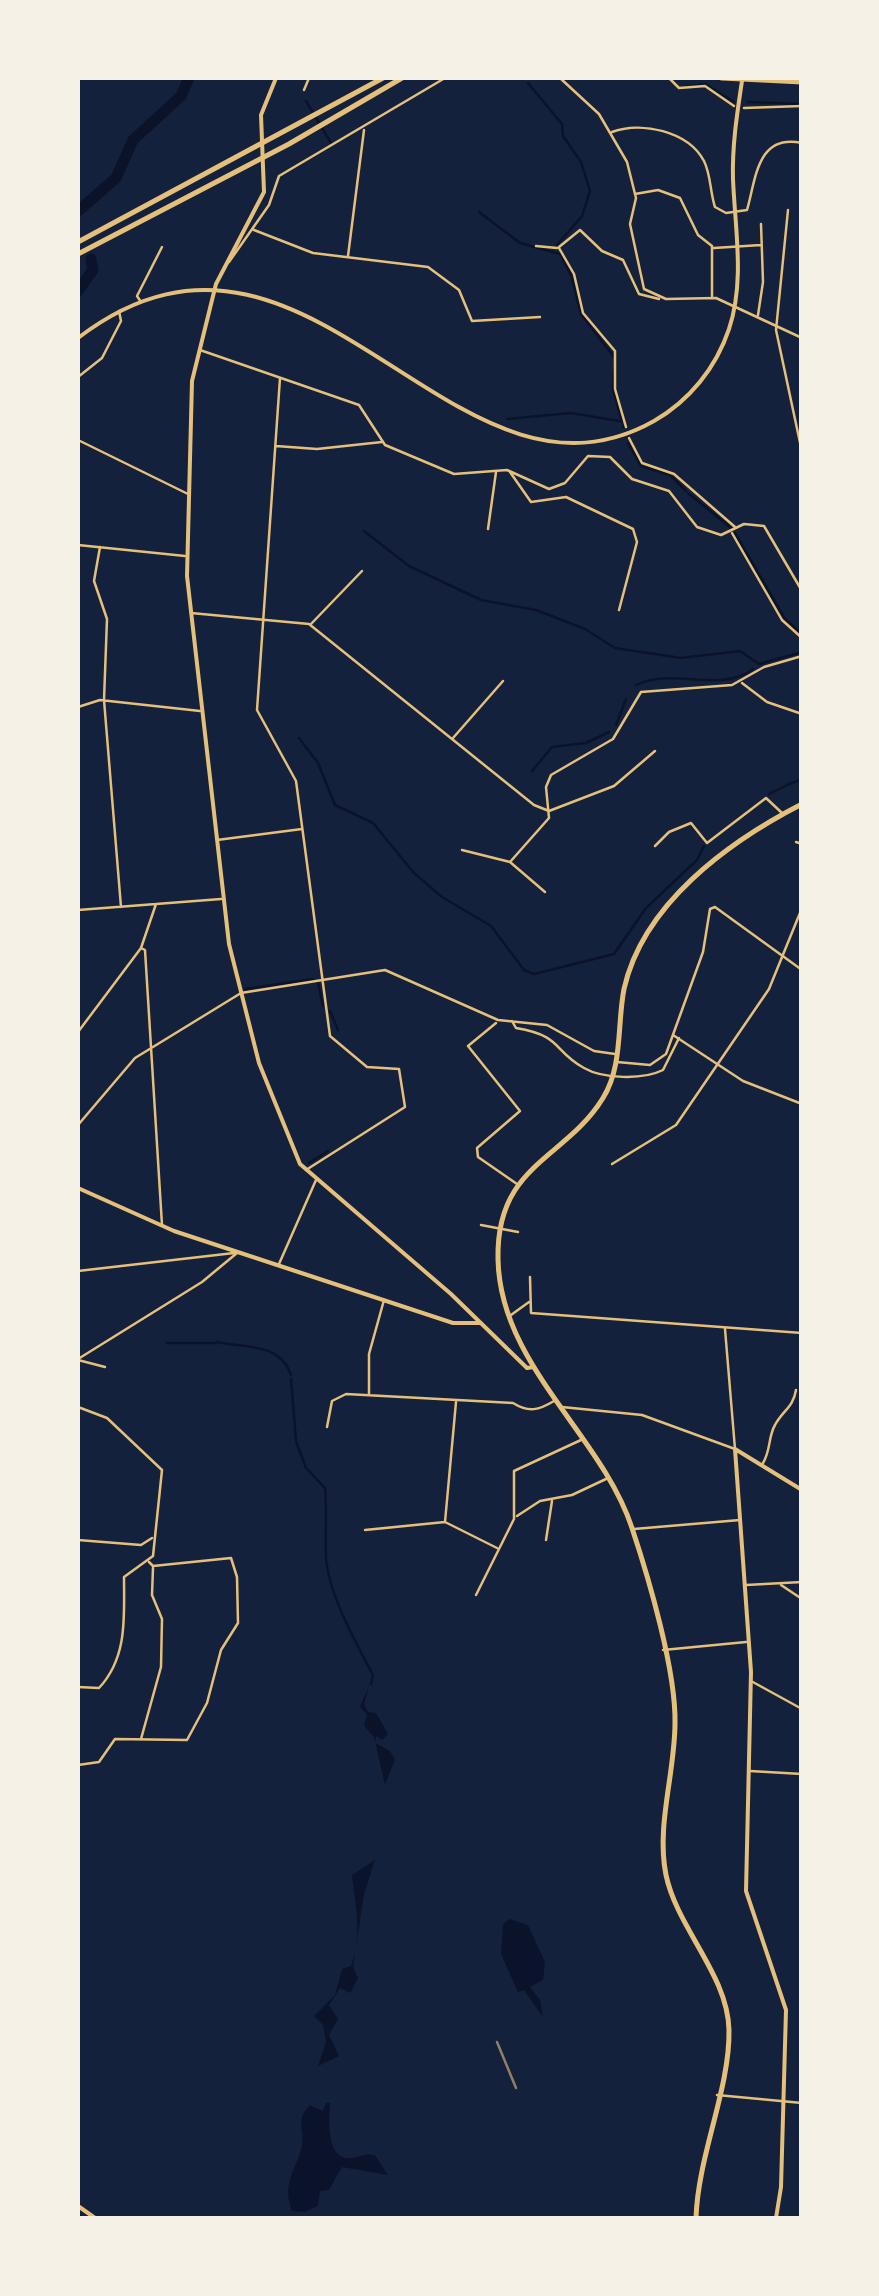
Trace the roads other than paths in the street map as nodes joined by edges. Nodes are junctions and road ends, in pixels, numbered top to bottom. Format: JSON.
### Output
{"nodes":[{"id":1,"x":276,"y":78,"type":"edge"},
{"id":2,"x":310,"y":78,"type":"edge"},
{"id":3,"x":383,"y":78,"type":"edge"},
{"id":4,"x":402,"y":78,"type":"edge"},
{"id":5,"x":445,"y":78,"type":"edge"},
{"id":6,"x":560,"y":78,"type":"edge"},
{"id":7,"x":669,"y":78,"type":"edge"},
{"id":8,"x":722,"y":78,"type":"edge"},
{"id":9,"x":742,"y":81,"type":"junction"},
{"id":10,"x":802,"y":82,"type":"edge"},
{"id":11,"x":304,"y":90,"type":"dead end"},
{"id":12,"x":734,"y":106,"type":"dead end"},
{"id":13,"x":802,"y":106,"type":"edge"},
{"id":14,"x":744,"y":108,"type":"dead end"},
{"id":15,"x":363,"y":128,"type":"junction"},
{"id":16,"x":611,"y":133,"type":"junction"},
{"id":17,"x":802,"y":142,"type":"edge"},
{"id":18,"x":636,"y":194,"type":"junction"},
{"id":19,"x":788,"y":210,"type":"dead end"},
{"id":20,"x":761,"y":224,"type":"dead end"},
{"id":21,"x":254,"y":230,"type":"junction"},
{"id":22,"x":78,"y":242,"type":"edge"},
{"id":23,"x":761,"y":245,"type":"junction"},
{"id":24,"x":536,"y":246,"type":"dead end"},
{"id":25,"x":162,"y":247,"type":"dead end"},
{"id":26,"x":558,"y":248,"type":"junction"},
{"id":27,"x":714,"y":248,"type":"junction"},
{"id":28,"x":78,"y":254,"type":"edge"},
{"id":29,"x":348,"y":257,"type":"junction"},
{"id":30,"x":227,"y":262,"type":"junction"},
{"id":31,"x":214,"y":290,"type":"junction"},
{"id":32,"x":660,"y":296,"type":"junction"},
{"id":33,"x":714,"y":298,"type":"junction"},
{"id":34,"x":141,"y":302,"type":"junction"},
{"id":35,"x":119,"y":312,"type":"junction"},
{"id":36,"x":755,"y":315,"type":"junction"},
{"id":37,"x":540,"y":317,"type":"dead end"},
{"id":38,"x":776,"y":326,"type":"junction"},
{"id":39,"x":78,"y":338,"type":"edge"},
{"id":40,"x":802,"y":338,"type":"edge"},
{"id":41,"x":198,"y":350,"type":"junction"},
{"id":42,"x":78,"y":377,"type":"edge"},
{"id":43,"x":280,"y":378,"type":"junction"},
{"id":44,"x":626,"y":429,"type":"dead end"},
{"id":45,"x":630,"y":438,"type":"dead end"},
{"id":46,"x":79,"y":440,"type":"edge"},
{"id":47,"x":382,"y":442,"type":"junction"},
{"id":48,"x":78,"y":446,"type":"edge"},
{"id":49,"x":274,"y":446,"type":"junction"},
{"id":50,"x":802,"y":452,"type":"edge"},
{"id":51,"x":496,"y":470,"type":"junction"},
{"id":52,"x":510,"y":470,"type":"junction"},
{"id":53,"x":189,"y":494,"type":"junction"},
{"id":54,"x":736,"y":528,"type":"junction"},
{"id":55,"x":488,"y":529,"type":"dead end"},
{"id":56,"x":731,"y":532,"type":"junction"},
{"id":57,"x":78,"y":545,"type":"edge"},
{"id":58,"x":100,"y":547,"type":"junction"},
{"id":59,"x":186,"y":556,"type":"junction"},
{"id":60,"x":362,"y":571,"type":"dead end"},
{"id":61,"x":802,"y":591,"type":"edge"},
{"id":62,"x":619,"y":610,"type":"dead end"},
{"id":63,"x":190,"y":613,"type":"junction"},
{"id":64,"x":263,"y":619,"type":"junction"},
{"id":65,"x":310,"y":625,"type":"junction"},
{"id":66,"x":802,"y":638,"type":"edge"},
{"id":67,"x":802,"y":656,"type":"edge"},
{"id":68,"x":503,"y":681,"type":"dead end"},
{"id":69,"x":742,"y":682,"type":"junction"},
{"id":70,"x":104,"y":700,"type":"junction"},
{"id":71,"x":78,"y":707,"type":"edge"},
{"id":72,"x":200,"y":711,"type":"junction"},
{"id":73,"x":802,"y":714,"type":"edge"},
{"id":74,"x":452,"y":739,"type":"junction"},
{"id":75,"x":655,"y":751,"type":"dead end"},
{"id":76,"x":802,"y":804,"type":"edge"},
{"id":77,"x":549,"y":812,"type":"junction"},
{"id":78,"x":782,"y":814,"type":"junction"},
{"id":79,"x":302,"y":828,"type":"junction"},
{"id":80,"x":216,"y":840,"type":"junction"},
{"id":81,"x":655,"y":846,"type":"dead end"},
{"id":82,"x":462,"y":850,"type":"dead end"},
{"id":83,"x":510,"y":862,"type":"junction"},
{"id":84,"x":545,"y":892,"type":"dead end"},
{"id":85,"x":223,"y":899,"type":"junction"},
{"id":86,"x":156,"y":904,"type":"junction"},
{"id":87,"x":121,"y":907,"type":"junction"},
{"id":88,"x":802,"y":908,"type":"edge"},
{"id":89,"x":78,"y":910,"type":"edge"},
{"id":90,"x":142,"y":948,"type":"junction"},
{"id":91,"x":782,"y":956,"type":"junction"},
{"id":92,"x":802,"y":970,"type":"edge"},
{"id":93,"x":322,"y":980,"type":"junction"},
{"id":94,"x":241,"y":992,"type":"junction"},
{"id":95,"x":498,"y":1020,"type":"junction"},
{"id":96,"x":512,"y":1021,"type":"junction"},
{"id":97,"x":78,"y":1032,"type":"edge"},
{"id":98,"x":672,"y":1034,"type":"junction"},
{"id":99,"x":679,"y":1038,"type":"junction"},
{"id":100,"x":152,"y":1047,"type":"junction"},
{"id":101,"x":616,"y":1058,"type":"junction"},
{"id":102,"x":716,"y":1063,"type":"junction"},
{"id":103,"x":802,"y":1104,"type":"edge"},
{"id":104,"x":78,"y":1125,"type":"edge"},
{"id":105,"x":612,"y":1164,"type":"dead end"},
{"id":106,"x":306,"y":1170,"type":"junction"},
{"id":107,"x":316,"y":1180,"type":"junction"},
{"id":108,"x":518,"y":1185,"type":"junction"},
{"id":109,"x":78,"y":1188,"type":"edge"},
{"id":110,"x":481,"y":1225,"type":"dead end"},
{"id":111,"x":162,"y":1227,"type":"junction"},
{"id":112,"x":501,"y":1229,"type":"junction"},
{"id":113,"x":518,"y":1232,"type":"dead end"},
{"id":114,"x":236,"y":1252,"type":"junction"},
{"id":115,"x":278,"y":1266,"type":"junction"},
{"id":116,"x":78,"y":1271,"type":"edge"},
{"id":117,"x":530,"y":1277,"type":"dead end"},
{"id":118,"x":384,"y":1300,"type":"junction"},
{"id":119,"x":531,"y":1302,"type":"junction"},
{"id":120,"x":510,"y":1315,"type":"junction"},
{"id":121,"x":481,"y":1323,"type":"junction"},
{"id":122,"x":726,"y":1329,"type":"junction"},
{"id":123,"x":802,"y":1333,"type":"edge"},
{"id":124,"x":534,"y":1366,"type":"junction"},
{"id":125,"x":105,"y":1367,"type":"dead end"},
{"id":126,"x":796,"y":1390,"type":"dead end"},
{"id":127,"x":368,"y":1396,"type":"junction"},
{"id":128,"x":456,"y":1400,"type":"junction"},
{"id":129,"x":556,"y":1400,"type":"junction"},
{"id":130,"x":78,"y":1407,"type":"edge"},
{"id":131,"x":560,"y":1408,"type":"junction"},
{"id":132,"x":327,"y":1426,"type":"dead end"},
{"id":133,"x":581,"y":1440,"type":"junction"},
{"id":134,"x":734,"y":1449,"type":"junction"},
{"id":135,"x":763,"y":1463,"type":"junction"},
{"id":136,"x":606,"y":1480,"type":"junction"},
{"id":137,"x":802,"y":1490,"type":"edge"},
{"id":138,"x":552,"y":1499,"type":"junction"},
{"id":139,"x":514,"y":1516,"type":"junction"},
{"id":140,"x":740,"y":1520,"type":"junction"},
{"id":141,"x":445,"y":1522,"type":"junction"},
{"id":142,"x":632,"y":1529,"type":"junction"},
{"id":143,"x":365,"y":1530,"type":"dead end"},
{"id":144,"x":154,"y":1538,"type":"junction"},
{"id":145,"x":78,"y":1540,"type":"edge"},
{"id":146,"x":546,"y":1540,"type":"dead end"},
{"id":147,"x":498,"y":1548,"type":"junction"},
{"id":148,"x":151,"y":1564,"type":"junction"},
{"id":149,"x":802,"y":1582,"type":"edge"},
{"id":150,"x":780,"y":1583,"type":"junction"},
{"id":151,"x":745,"y":1585,"type":"junction"},
{"id":152,"x":476,"y":1594,"type":"dead end"},
{"id":153,"x":802,"y":1598,"type":"edge"},
{"id":154,"x":749,"y":1641,"type":"junction"},
{"id":155,"x":663,"y":1650,"type":"junction"},
{"id":156,"x":751,"y":1681,"type":"junction"},
{"id":157,"x":78,"y":1687,"type":"edge"},
{"id":158,"x":802,"y":1709,"type":"edge"},
{"id":159,"x":141,"y":1740,"type":"junction"},
{"id":160,"x":78,"y":1765,"type":"edge"},
{"id":161,"x":749,"y":1771,"type":"junction"},
{"id":162,"x":802,"y":1774,"type":"edge"},
{"id":163,"x":717,"y":2095,"type":"junction"},
{"id":164,"x":783,"y":2100,"type":"junction"},
{"id":165,"x":802,"y":2103,"type":"edge"},
{"id":166,"x":78,"y":2206,"type":"edge"},
{"id":167,"x":96,"y":2218,"type":"edge"},
{"id":168,"x":696,"y":2218,"type":"edge"},
{"id":169,"x":776,"y":2218,"type":"edge"}],
"edges":[{"from":1,"to":30,"type":"street"},
{"from":2,"to":11,"type":"street"},
{"from":3,"to":22,"type":"main road"},
{"from":4,"to":28,"type":"main road"},
{"from":5,"to":15,"type":"street"},
{"from":6,"to":16,"type":"street"},
{"from":7,"to":12,"type":"street"},
{"from":8,"to":9,"type":"main road"},
{"from":9,"to":10,"type":"main road"},
{"from":9,"to":31,"type":"street"},
{"from":13,"to":14,"type":"street"},
{"from":15,"to":21,"type":"street"},
{"from":15,"to":29,"type":"street"},
{"from":16,"to":17,"type":"street"},
{"from":16,"to":18,"type":"street"},
{"from":18,"to":27,"type":"street"},
{"from":18,"to":32,"type":"street"},
{"from":19,"to":38,"type":"street"},
{"from":20,"to":23,"type":"street"},
{"from":21,"to":29,"type":"street"},
{"from":21,"to":30,"type":"street"},
{"from":23,"to":27,"type":"street"},
{"from":23,"to":36,"type":"street"},
{"from":24,"to":26,"type":"street"},
{"from":25,"to":34,"type":"street"},
{"from":26,"to":32,"type":"street"},
{"from":26,"to":44,"type":"street"},
{"from":27,"to":33,"type":"street"},
{"from":29,"to":37,"type":"street"},
{"from":30,"to":31,"type":"street"},
{"from":31,"to":34,"type":"street"},
{"from":31,"to":41,"type":"street"},
{"from":32,"to":33,"type":"street"},
{"from":33,"to":36,"type":"street"},
{"from":34,"to":35,"type":"street"},
{"from":35,"to":39,"type":"street"},
{"from":35,"to":42,"type":"street"},
{"from":36,"to":38,"type":"street"},
{"from":38,"to":40,"type":"street"},
{"from":38,"to":50,"type":"street"},
{"from":41,"to":43,"type":"street"},
{"from":41,"to":53,"type":"street"},
{"from":43,"to":47,"type":"street"},
{"from":43,"to":49,"type":"street"},
{"from":45,"to":54,"type":"street"},
{"from":46,"to":48,"type":"street"},
{"from":46,"to":53,"type":"street"},
{"from":47,"to":49,"type":"street"},
{"from":47,"to":51,"type":"street"},
{"from":49,"to":64,"type":"street"},
{"from":51,"to":52,"type":"street"},
{"from":51,"to":55,"type":"street"},
{"from":52,"to":56,"type":"street"},
{"from":52,"to":62,"type":"street"},
{"from":53,"to":59,"type":"street"},
{"from":54,"to":56,"type":"street"},
{"from":54,"to":61,"type":"street"},
{"from":56,"to":66,"type":"street"},
{"from":57,"to":58,"type":"street"},
{"from":58,"to":59,"type":"street"},
{"from":58,"to":70,"type":"street"},
{"from":59,"to":63,"type":"street"},
{"from":60,"to":65,"type":"street"},
{"from":63,"to":64,"type":"street"},
{"from":63,"to":72,"type":"street"},
{"from":64,"to":65,"type":"street"},
{"from":64,"to":79,"type":"street"},
{"from":65,"to":74,"type":"street"},
{"from":67,"to":69,"type":"street"},
{"from":68,"to":74,"type":"street"},
{"from":69,"to":73,"type":"street"},
{"from":69,"to":77,"type":"street"},
{"from":70,"to":71,"type":"street"},
{"from":70,"to":72,"type":"street"},
{"from":70,"to":87,"type":"street"},
{"from":72,"to":80,"type":"street"},
{"from":74,"to":77,"type":"street"},
{"from":75,"to":77,"type":"street"},
{"from":76,"to":78,"type":"main road"},
{"from":77,"to":83,"type":"street"},
{"from":78,"to":81,"type":"street"},
{"from":78,"to":101,"type":"main road"},
{"from":79,"to":80,"type":"street"},
{"from":79,"to":93,"type":"street"},
{"from":80,"to":85,"type":"street"},
{"from":82,"to":83,"type":"street"},
{"from":83,"to":84,"type":"street"},
{"from":85,"to":86,"type":"street"},
{"from":85,"to":94,"type":"street"},
{"from":86,"to":87,"type":"street"},
{"from":86,"to":90,"type":"street"},
{"from":87,"to":89,"type":"street"},
{"from":88,"to":91,"type":"street"},
{"from":90,"to":97,"type":"street"},
{"from":90,"to":100,"type":"street"},
{"from":91,"to":92,"type":"street"},
{"from":91,"to":98,"type":"street"},
{"from":91,"to":102,"type":"street"},
{"from":93,"to":94,"type":"street"},
{"from":93,"to":95,"type":"street"},
{"from":93,"to":106,"type":"street"},
{"from":94,"to":100,"type":"street"},
{"from":94,"to":106,"type":"street"},
{"from":95,"to":96,"type":"street"},
{"from":95,"to":108,"type":"street"},
{"from":96,"to":99,"type":"street"},
{"from":96,"to":101,"type":"street"},
{"from":98,"to":99,"type":"street"},
{"from":98,"to":101,"type":"street"},
{"from":99,"to":102,"type":"street"},
{"from":100,"to":104,"type":"street"},
{"from":100,"to":111,"type":"street"},
{"from":101,"to":108,"type":"main road"},
{"from":102,"to":103,"type":"street"},
{"from":102,"to":105,"type":"street"},
{"from":106,"to":107,"type":"street"},
{"from":107,"to":115,"type":"street"},
{"from":107,"to":121,"type":"street"},
{"from":108,"to":112,"type":"main road"},
{"from":109,"to":111,"type":"street"},
{"from":110,"to":112,"type":"street"},
{"from":111,"to":114,"type":"street"},
{"from":112,"to":113,"type":"street"},
{"from":112,"to":120,"type":"main road"},
{"from":114,"to":115,"type":"street"},
{"from":114,"to":116,"type":"street"},
{"from":114,"to":125,"type":"street"},
{"from":115,"to":118,"type":"street"},
{"from":117,"to":119,"type":"street"},
{"from":118,"to":121,"type":"street"},
{"from":118,"to":127,"type":"street"},
{"from":119,"to":120,"type":"street"},
{"from":119,"to":122,"type":"street"},
{"from":120,"to":124,"type":"main road"},
{"from":121,"to":124,"type":"street"},
{"from":122,"to":123,"type":"street"},
{"from":122,"to":134,"type":"street"},
{"from":124,"to":129,"type":"main road"},
{"from":126,"to":135,"type":"street"},
{"from":127,"to":128,"type":"street"},
{"from":127,"to":132,"type":"street"},
{"from":128,"to":129,"type":"street"},
{"from":128,"to":141,"type":"street"},
{"from":129,"to":131,"type":"main road"},
{"from":130,"to":144,"type":"street"},
{"from":131,"to":133,"type":"main road"},
{"from":131,"to":134,"type":"street"},
{"from":133,"to":136,"type":"main road"},
{"from":133,"to":139,"type":"street"},
{"from":134,"to":135,"type":"street"},
{"from":134,"to":140,"type":"street"},
{"from":135,"to":137,"type":"street"},
{"from":136,"to":138,"type":"street"},
{"from":136,"to":142,"type":"main road"},
{"from":138,"to":139,"type":"street"},
{"from":138,"to":146,"type":"street"},
{"from":139,"to":147,"type":"street"},
{"from":140,"to":142,"type":"street"},
{"from":140,"to":151,"type":"street"},
{"from":141,"to":143,"type":"street"},
{"from":141,"to":147,"type":"street"},
{"from":142,"to":155,"type":"main road"},
{"from":144,"to":145,"type":"street"},
{"from":144,"to":148,"type":"street"},
{"from":147,"to":152,"type":"street"},
{"from":148,"to":157,"type":"street"},
{"from":148,"to":159,"type":"street"},
{"from":148,"to":159,"type":"street"},
{"from":149,"to":150,"type":"street"},
{"from":150,"to":151,"type":"street"},
{"from":150,"to":153,"type":"street"},
{"from":151,"to":154,"type":"street"},
{"from":154,"to":155,"type":"street"},
{"from":154,"to":156,"type":"street"},
{"from":155,"to":163,"type":"main road"},
{"from":156,"to":158,"type":"street"},
{"from":156,"to":161,"type":"street"},
{"from":159,"to":160,"type":"street"},
{"from":161,"to":162,"type":"street"},
{"from":161,"to":164,"type":"street"},
{"from":163,"to":164,"type":"street"},
{"from":163,"to":168,"type":"main road"},
{"from":164,"to":165,"type":"street"},
{"from":164,"to":169,"type":"street"},
{"from":166,"to":167,"type":"street"}]}
